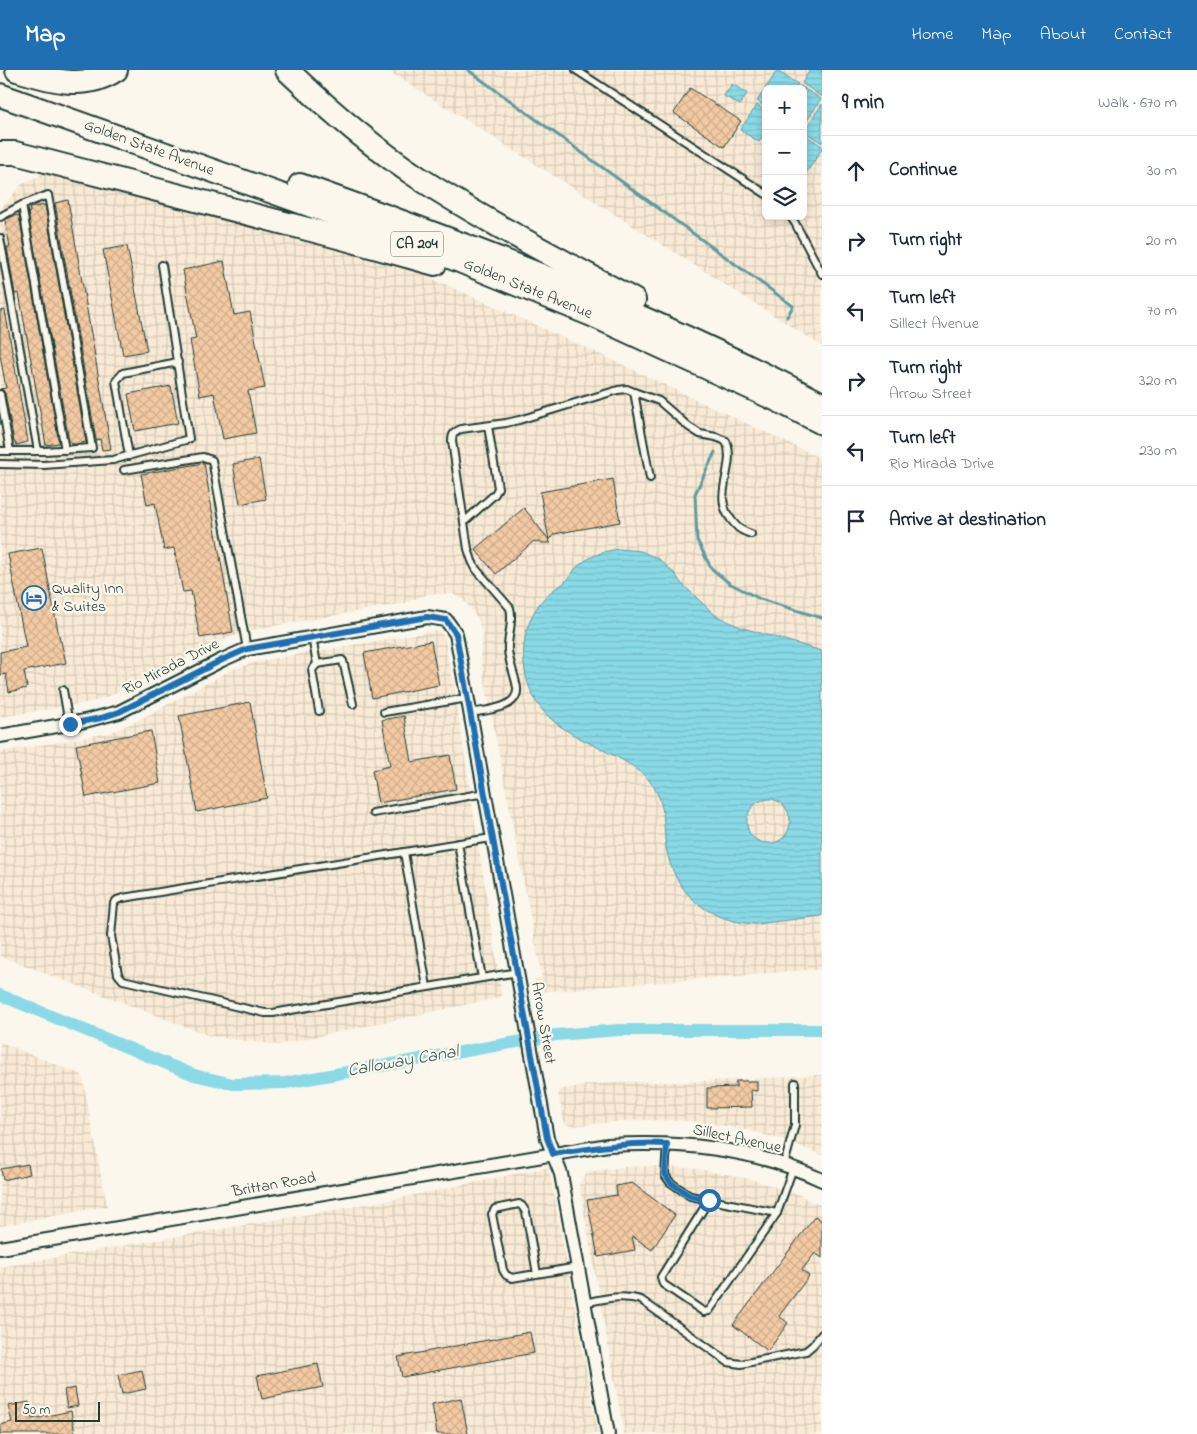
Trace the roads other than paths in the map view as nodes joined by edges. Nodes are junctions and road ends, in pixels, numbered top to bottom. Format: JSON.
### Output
{"nodes":[{"id":1,"x":17,"y":70,"type":"edge"},
{"id":2,"x":116,"y":70,"type":"edge"},
{"id":3,"x":287,"y":70,"type":"edge"},
{"id":4,"x":576,"y":70,"type":"edge"},
{"id":5,"x":0,"y":79,"type":"edge"},
{"id":6,"x":0,"y":94,"type":"edge"},
{"id":7,"x":0,"y":153,"type":"edge"},
{"id":8,"x":762,"y":191,"type":"edge"},
{"id":9,"x":22,"y":205,"type":"junction"},
{"id":10,"x":0,"y":217,"type":"edge"},
{"id":11,"x":793,"y":220,"type":"edge"},
{"id":12,"x":0,"y":238,"type":"edge"},
{"id":13,"x":162,"y":265,"type":"dead end"},
{"id":14,"x":822,"y":274,"type":"edge"},
{"id":15,"x":543,"y":295,"type":"junction"},
{"id":16,"x":178,"y":362,"type":"junction"},
{"id":17,"x":742,"y":364,"type":"junction"},
{"id":18,"x":634,"y":392,"type":"junction"},
{"id":19,"x":0,"y":394,"type":"edge"},
{"id":20,"x":822,"y":404,"type":"edge"},
{"id":21,"x":822,"y":423,"type":"edge"},
{"id":22,"x":488,"y":426,"type":"junction"},
{"id":23,"x":65,"y":450,"type":"junction"},
{"id":24,"x":0,"y":451,"type":"edge"},
{"id":25,"x":10,"y":451,"type":"junction"},
{"id":26,"x":38,"y":451,"type":"junction"},
{"id":27,"x":129,"y":456,"type":"junction"},
{"id":28,"x":0,"y":464,"type":"edge"},
{"id":29,"x":124,"y":470,"type":"dead end"},
{"id":30,"x":650,"y":478,"type":"dead end"},
{"id":31,"x":464,"y":522,"type":"junction"},
{"id":32,"x":751,"y":534,"type":"dead end"},
{"id":33,"x":446,"y":620,"type":"joint"},
{"id":34,"x":312,"y":637,"type":"junction"},
{"id":35,"x":247,"y":649,"type":"junction"},
{"id":36,"x":317,"y":664,"type":"junction"},
{"id":37,"x":63,"y":690,"type":"dead end"},
{"id":38,"x":468,"y":698,"type":"junction"},
{"id":39,"x":353,"y":704,"type":"dead end"},
{"id":40,"x":319,"y":711,"type":"dead end"},
{"id":41,"x":384,"y":712,"type":"dead end"},
{"id":42,"x":471,"y":713,"type":"junction"},
{"id":43,"x":70,"y":724,"type":"junction"},
{"id":44,"x":0,"y":736,"type":"edge"},
{"id":45,"x":486,"y":793,"type":"junction"},
{"id":46,"x":373,"y":813,"type":"dead end"},
{"id":47,"x":493,"y":838,"type":"junction"},
{"id":48,"x":458,"y":844,"type":"junction"},
{"id":49,"x":404,"y":852,"type":"junction"},
{"id":50,"x":518,"y":972,"type":"junction"},
{"id":51,"x":482,"y":978,"type":"junction"},
{"id":52,"x":427,"y":987,"type":"junction"},
{"id":53,"x":795,"y":1083,"type":"dead end"},
{"id":54,"x":667,"y":1144,"type":"junction"},
{"id":55,"x":553,"y":1154,"type":"junction"},
{"id":56,"x":789,"y":1167,"type":"junction"},
{"id":57,"x":822,"y":1180,"type":"edge"},
{"id":58,"x":709,"y":1200,"type":"junction"},
{"id":59,"x":777,"y":1213,"type":"junction"},
{"id":60,"x":0,"y":1248,"type":"edge"},
{"id":61,"x":578,"y":1268,"type":"junction"},
{"id":62,"x":537,"y":1274,"type":"junction"},
{"id":63,"x":584,"y":1303,"type":"junction"},
{"id":64,"x":822,"y":1334,"type":"edge"},
{"id":65,"x":608,"y":1434,"type":"edge"}],
"edges":[{"from":1,"to":2,"type":"highway"},
{"from":3,"to":17,"type":"highway"},
{"from":4,"to":8,"type":"lane"},
{"from":5,"to":17,"type":"highway","name":"Golden State Avenue","number":"CA 204"},
{"from":6,"to":15,"type":"highway","name":"Golden State Avenue","number":"CA 204"},
{"from":7,"to":15,"type":"highway"},
{"from":9,"to":10,"type":"lane"},
{"from":9,"to":23,"type":"lane"},
{"from":9,"to":23,"type":"lane"},
{"from":11,"to":14,"type":"lane"},
{"from":12,"to":26,"type":"lane"},
{"from":13,"to":16,"type":"lane"},
{"from":15,"to":21,"type":"highway","name":"Golden State Avenue","number":"CA 204"},
{"from":16,"to":27,"type":"lane"},
{"from":16,"to":27,"type":"lane"},
{"from":17,"to":20,"type":"highway","name":"Golden State Avenue","number":"CA 204"},
{"from":18,"to":22,"type":"lane"},
{"from":18,"to":30,"type":"lane"},
{"from":18,"to":32,"type":"lane"},
{"from":19,"to":25,"type":"lane"},
{"from":22,"to":31,"type":"lane"},
{"from":22,"to":31,"type":"lane"},
{"from":23,"to":26,"type":"lane"},
{"from":24,"to":25,"type":"lane"},
{"from":25,"to":26,"type":"lane"},
{"from":27,"to":28,"type":"lane"},
{"from":29,"to":35,"type":"lane"},
{"from":31,"to":42,"type":"lane"},
{"from":33,"to":34,"type":"street","name":"Rio Mirada Drive"},
{"from":33,"to":38,"type":"street","name":"Arrow Street"},
{"from":34,"to":35,"type":"street","name":"Rio Mirada Drive"},
{"from":34,"to":36,"type":"lane"},
{"from":35,"to":43,"type":"street","name":"Rio Mirada Drive"},
{"from":36,"to":39,"type":"lane"},
{"from":36,"to":40,"type":"lane"},
{"from":37,"to":43,"type":"lane"},
{"from":38,"to":41,"type":"lane"},
{"from":38,"to":42,"type":"street","name":"Arrow Street"},
{"from":42,"to":45,"type":"street","name":"Arrow Street"},
{"from":43,"to":44,"type":"street","name":"Rio Mirada Drive"},
{"from":45,"to":46,"type":"lane"},
{"from":45,"to":47,"type":"street","name":"Arrow Street"},
{"from":47,"to":48,"type":"lane"},
{"from":47,"to":50,"type":"street","name":"Arrow Street"},
{"from":48,"to":49,"type":"lane"},
{"from":48,"to":51,"type":"lane"},
{"from":49,"to":52,"type":"lane"},
{"from":49,"to":52,"type":"lane"},
{"from":50,"to":51,"type":"lane"},
{"from":50,"to":55,"type":"street","name":"Arrow Street"},
{"from":51,"to":52,"type":"lane"},
{"from":53,"to":56,"type":"lane"},
{"from":54,"to":55,"type":"street","name":"Sillect Avenue"},
{"from":54,"to":56,"type":"street","name":"Sillect Avenue"},
{"from":54,"to":58,"type":"lane"},
{"from":55,"to":60,"type":"street","name":"Brittan Road"},
{"from":55,"to":61,"type":"street","name":"Arrow Street"},
{"from":56,"to":57,"type":"street","name":"Sillect Avenue"},
{"from":56,"to":59,"type":"lane"},
{"from":58,"to":59,"type":"lane"},
{"from":58,"to":59,"type":"lane"},
{"from":61,"to":62,"type":"lane"},
{"from":61,"to":63,"type":"street","name":"Arrow Street"},
{"from":62,"to":62,"type":"lane"},
{"from":63,"to":64,"type":"lane"},
{"from":63,"to":65,"type":"street","name":"Arrow Street"}]}
